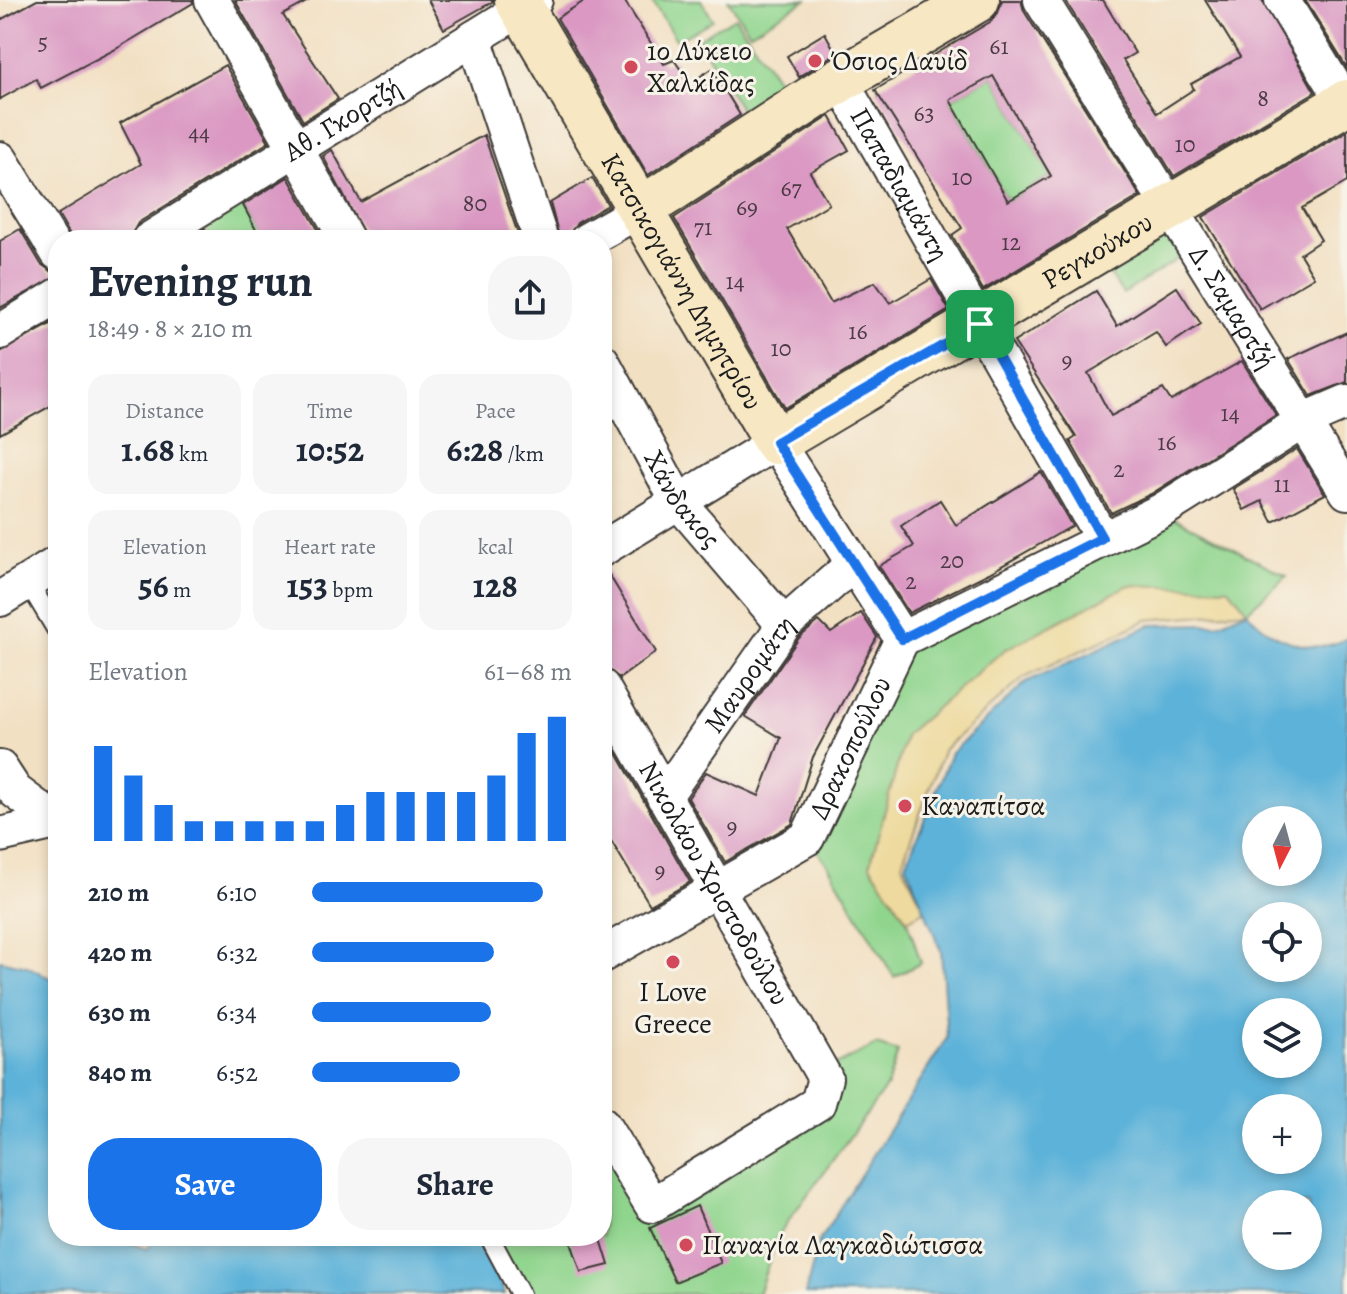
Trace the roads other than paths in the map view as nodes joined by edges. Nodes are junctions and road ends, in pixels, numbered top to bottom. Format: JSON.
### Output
{"nodes":[{"id":1,"x":212,"y":0,"type":"edge"},
{"id":2,"x":977,"y":0,"type":"edge"},
{"id":3,"x":1041,"y":0,"type":"edge"},
{"id":4,"x":1282,"y":0,"type":"edge"},
{"id":5,"x":525,"y":3,"type":"edge"},
{"id":6,"x":474,"y":38,"type":"junction"},
{"id":7,"x":840,"y":80,"type":"junction"},
{"id":8,"x":1346,"y":104,"type":"edge"},
{"id":9,"x":296,"y":149,"type":"junction"},
{"id":10,"x":0,"y":159,"type":"edge"},
{"id":11,"x":1171,"y":208,"type":"junction"},
{"id":12,"x":640,"y":210,"type":"junction"},
{"id":13,"x":165,"y":230,"type":"edge"},
{"id":14,"x":341,"y":230,"type":"edge"},
{"id":15,"x":538,"y":230,"type":"edge"},
{"id":16,"x":605,"y":230,"type":"edge"},
{"id":17,"x":48,"y":237,"type":"edge"},
{"id":18,"x":48,"y":302,"type":"edge"},
{"id":19,"x":980,"y":324,"type":"junction"},
{"id":20,"x":0,"y":332,"type":"edge"},
{"id":21,"x":612,"y":380,"type":"edge"},
{"id":22,"x":1347,"y":402,"type":"edge"},
{"id":23,"x":1305,"y":420,"type":"junction"},
{"id":24,"x":776,"y":442,"type":"junction"},
{"id":25,"x":1347,"y":492,"type":"edge"},
{"id":26,"x":677,"y":500,"type":"junction"},
{"id":27,"x":1102,"y":538,"type":"junction"},
{"id":28,"x":612,"y":542,"type":"edge"},
{"id":29,"x":853,"y":564,"type":"junction"},
{"id":30,"x":48,"y":569,"type":"edge"},
{"id":31,"x":14,"y":590,"type":"edge"},
{"id":32,"x":48,"y":622,"type":"edge"},
{"id":33,"x":784,"y":625,"type":"junction"},
{"id":34,"x":902,"y":639,"type":"junction"},
{"id":35,"x":612,"y":705,"type":"edge"},
{"id":36,"x":0,"y":768,"type":"edge"},
{"id":37,"x":664,"y":797,"type":"junction"},
{"id":38,"x":48,"y":815,"type":"edge"},
{"id":39,"x":48,"y":824,"type":"edge"},
{"id":40,"x":0,"y":835,"type":"edge"},
{"id":41,"x":718,"y":892,"type":"junction"},
{"id":42,"x":612,"y":950,"type":"edge"},
{"id":43,"x":612,"y":1140,"type":"edge"},
{"id":44,"x":494,"y":1246,"type":"edge"},
{"id":45,"x":520,"y":1294,"type":"edge"}],
"edges":[{"from":1,"to":9,"type":"street"},
{"from":2,"to":7,"type":"main road"},
{"from":3,"to":11,"type":"street","name":"Δ. Σαμαρτζή"},
{"from":4,"to":8,"type":"street"},
{"from":5,"to":6,"type":"street","name":"Αθ. Γκορτζή"},
{"from":5,"to":12,"type":"main road","name":"Κατσικογιάννη Δημητρίου"},
{"from":6,"to":9,"type":"street","name":"Αθ. Γκορτζή"},
{"from":6,"to":15,"type":"street"},
{"from":7,"to":12,"type":"main road"},
{"from":7,"to":19,"type":"street","name":"Παπαδιαμάντη"},
{"from":8,"to":11,"type":"main road","name":"Ρεγκούκου"},
{"from":9,"to":13,"type":"street","name":"Αθ. Γκορτζή"},
{"from":9,"to":14,"type":"street"},
{"from":10,"to":17,"type":"street"},
{"from":11,"to":19,"type":"main road","name":"Ρεγκούκου"},
{"from":11,"to":23,"type":"street","name":"Δ. Σαμαρτζή"},
{"from":12,"to":16,"type":"street"},
{"from":12,"to":24,"type":"main road","name":"Κατσικογιάννη Δημητρίου"},
{"from":18,"to":20,"type":"street"},
{"from":19,"to":24,"type":"main road","name":"Ρεγκούκου"},
{"from":19,"to":27,"type":"street","name":"Παπαδιαμάντη"},
{"from":21,"to":26,"type":"street","name":"Χάνδακος"},
{"from":22,"to":23,"type":"street"},
{"from":23,"to":25,"type":"street","name":"Δ. Σαμαρτζή"},
{"from":23,"to":27,"type":"street"},
{"from":24,"to":26,"type":"street","name":"Ρεγκούκου"},
{"from":24,"to":29,"type":"street","name":"Κατσικογιάννη Δημητρίου"},
{"from":26,"to":28,"type":"street","name":"Ρεγκούκου"},
{"from":26,"to":33,"type":"street","name":"Χάνδακος"},
{"from":27,"to":34,"type":"street"},
{"from":29,"to":33,"type":"street","name":"Μαυρομάτη"},
{"from":29,"to":34,"type":"street","name":"Κατσικογιάννη Δημητρίου"},
{"from":30,"to":31,"type":"street"},
{"from":31,"to":32,"type":"lane"},
{"from":33,"to":37,"type":"street","name":"Μαυρομάτη"},
{"from":34,"to":41,"type":"street","name":"Δρακοπούλου"},
{"from":35,"to":37,"type":"street","name":"Νικολάου Χριστοδούλου"},
{"from":36,"to":38,"type":"street"},
{"from":37,"to":41,"type":"street","name":"Νικολάου Χριστοδούλου"},
{"from":39,"to":40,"type":"street"},
{"from":41,"to":42,"type":"street","name":"Δρακοπούλου"},
{"from":41,"to":43,"type":"street","name":"Νικολάου Χριστοδούλου"},
{"from":44,"to":45,"type":"lane"}]}
